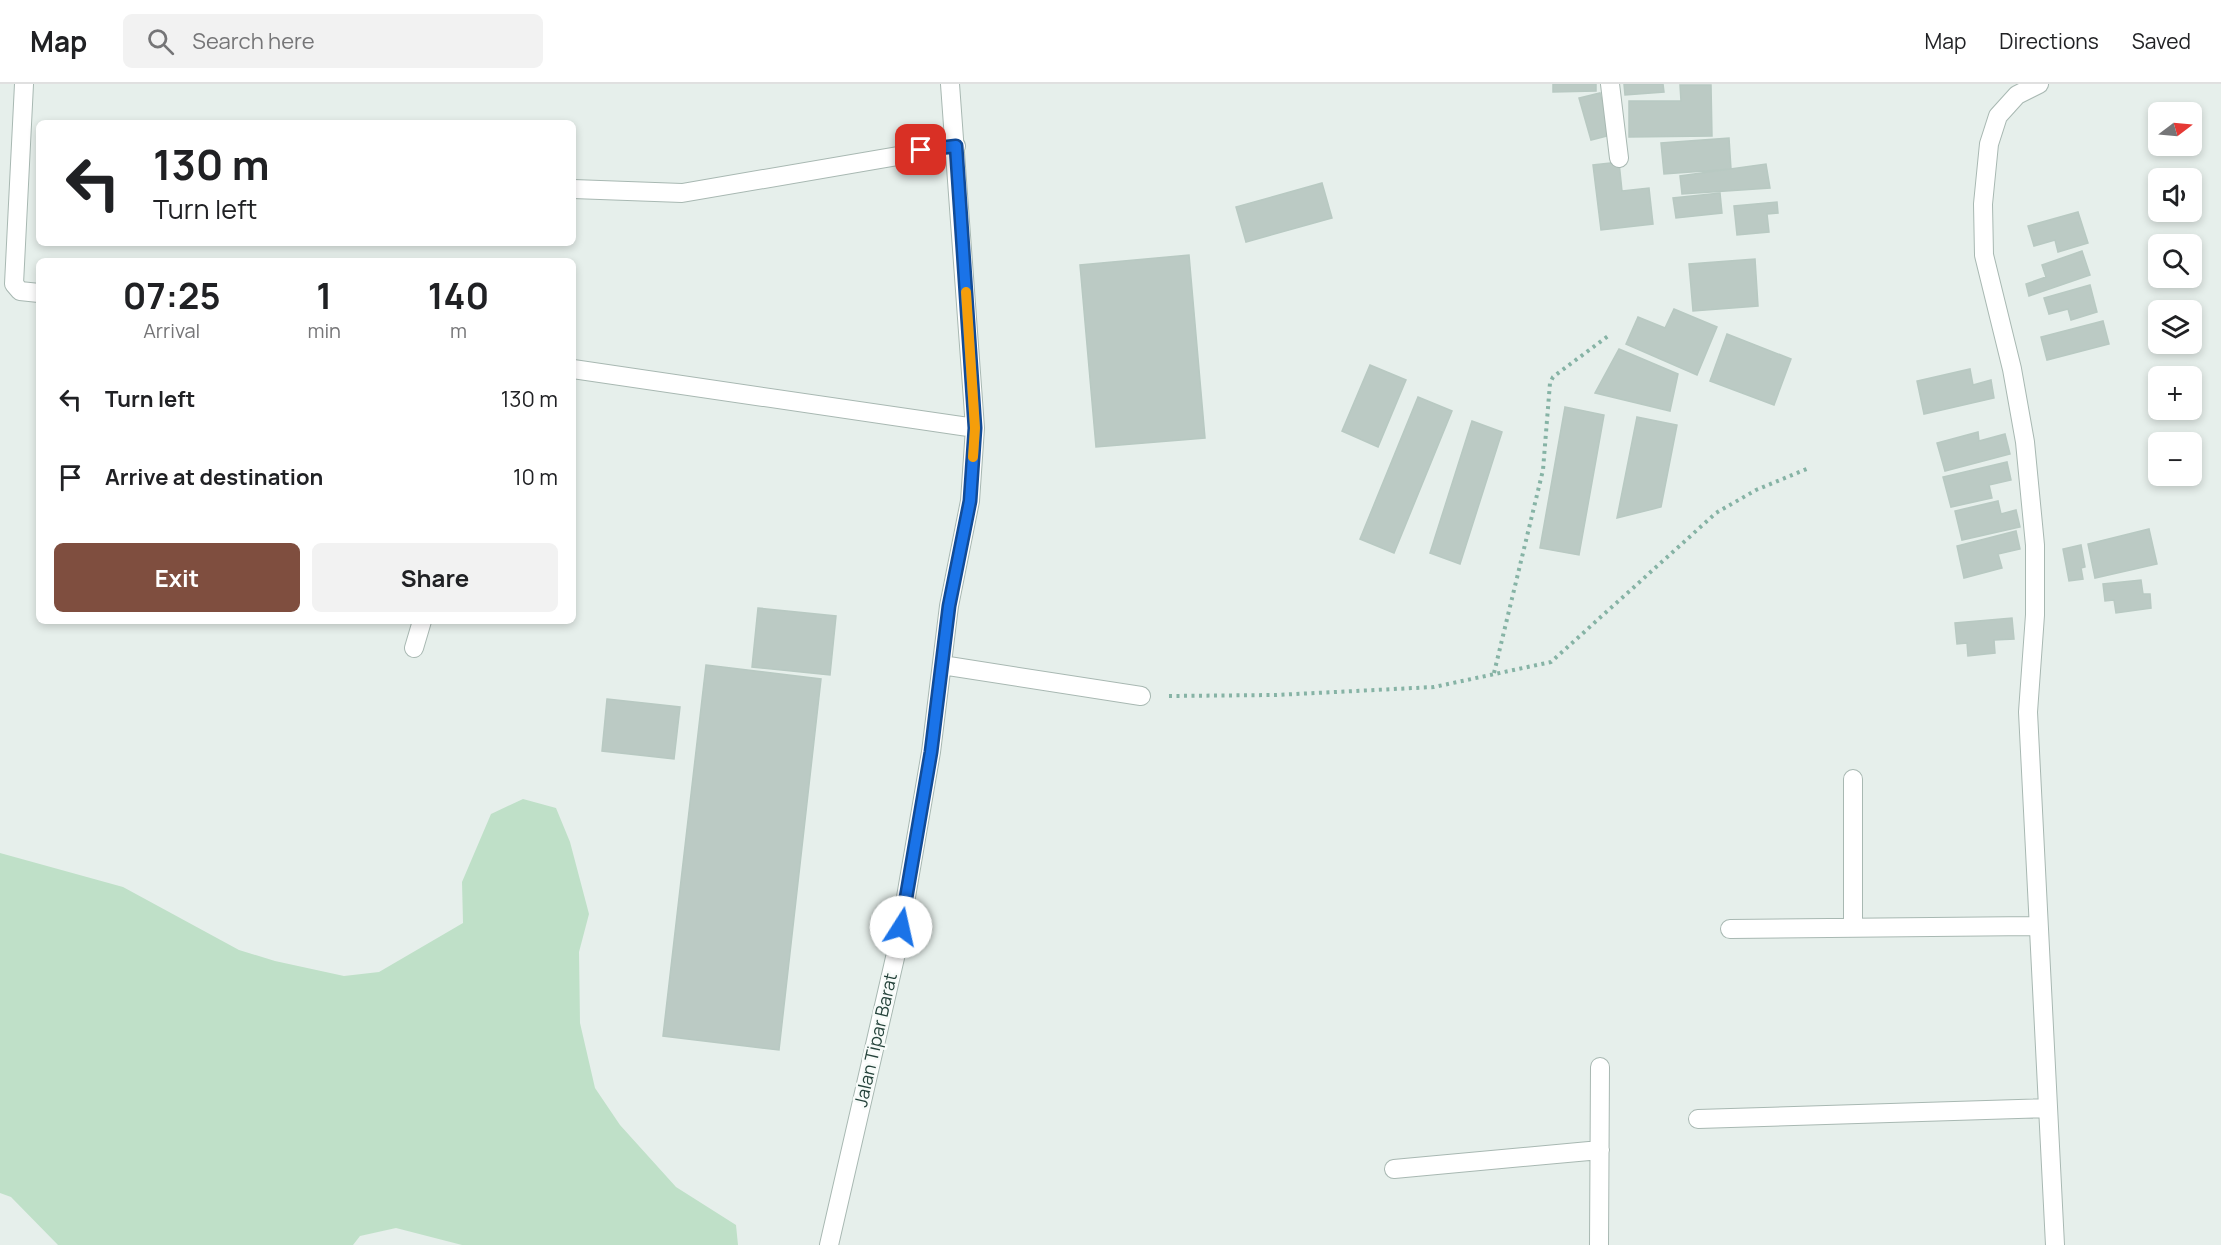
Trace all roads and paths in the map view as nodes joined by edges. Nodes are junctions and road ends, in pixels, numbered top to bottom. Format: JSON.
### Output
{"nodes":[{"id":1,"x":24,"y":84,"type":"edge"},
{"id":2,"x":950,"y":84,"type":"edge"},
{"id":3,"x":1610,"y":84,"type":"edge"},
{"id":4,"x":2039,"y":84,"type":"edge"},
{"id":5,"x":956,"y":146,"type":"junction"},
{"id":6,"x":1620,"y":158,"type":"dead end"},
{"id":7,"x":576,"y":189,"type":"edge"},
{"id":8,"x":36,"y":293,"type":"edge"},
{"id":9,"x":1608,"y":336,"type":"dead end"},
{"id":10,"x":576,"y":369,"type":"edge"},
{"id":11,"x":975,"y":428,"type":"junction"},
{"id":12,"x":1809,"y":468,"type":"dead end"},
{"id":13,"x":421,"y":624,"type":"edge"},
{"id":14,"x":414,"y":648,"type":"dead end"},
{"id":15,"x":942,"y":665,"type":"junction"},
{"id":16,"x":1494,"y":673,"type":"junction"},
{"id":17,"x":1141,"y":696,"type":"joint"},
{"id":18,"x":1853,"y":779,"type":"dead end"},
{"id":19,"x":2038,"y":926,"type":"junction"},
{"id":20,"x":1853,"y":928,"type":"junction"},
{"id":21,"x":1730,"y":929,"type":"dead end"},
{"id":22,"x":1600,"y":1067,"type":"dead end"},
{"id":23,"x":2047,"y":1108,"type":"junction"},
{"id":24,"x":1698,"y":1119,"type":"dead end"},
{"id":25,"x":1600,"y":1150,"type":"junction"},
{"id":26,"x":1394,"y":1169,"type":"dead end"},
{"id":27,"x":829,"y":1245,"type":"edge"},
{"id":28,"x":1599,"y":1245,"type":"edge"},
{"id":29,"x":2055,"y":1245,"type":"edge"}],
"edges":[{"from":1,"to":8,"type":"street"},
{"from":2,"to":5,"type":"street","name":"Jalan Tipar Barat"},
{"from":3,"to":6,"type":"street"},
{"from":4,"to":19,"type":"street"},
{"from":5,"to":7,"type":"street"},
{"from":5,"to":11,"type":"street","name":"Jalan Tipar Barat"},
{"from":9,"to":16,"type":"path"},
{"from":10,"to":11,"type":"street"},
{"from":11,"to":15,"type":"street","name":"Jalan Tipar Barat"},
{"from":12,"to":16,"type":"path"},
{"from":13,"to":14,"type":"street"},
{"from":15,"to":17,"type":"street"},
{"from":15,"to":27,"type":"street","name":"Jalan Tipar Barat"},
{"from":16,"to":17,"type":"path"},
{"from":18,"to":20,"type":"street"},
{"from":19,"to":20,"type":"street"},
{"from":19,"to":23,"type":"street"},
{"from":20,"to":21,"type":"street"},
{"from":22,"to":25,"type":"street"},
{"from":23,"to":24,"type":"street"},
{"from":23,"to":29,"type":"street"},
{"from":25,"to":26,"type":"street"},
{"from":25,"to":28,"type":"street"}]}
